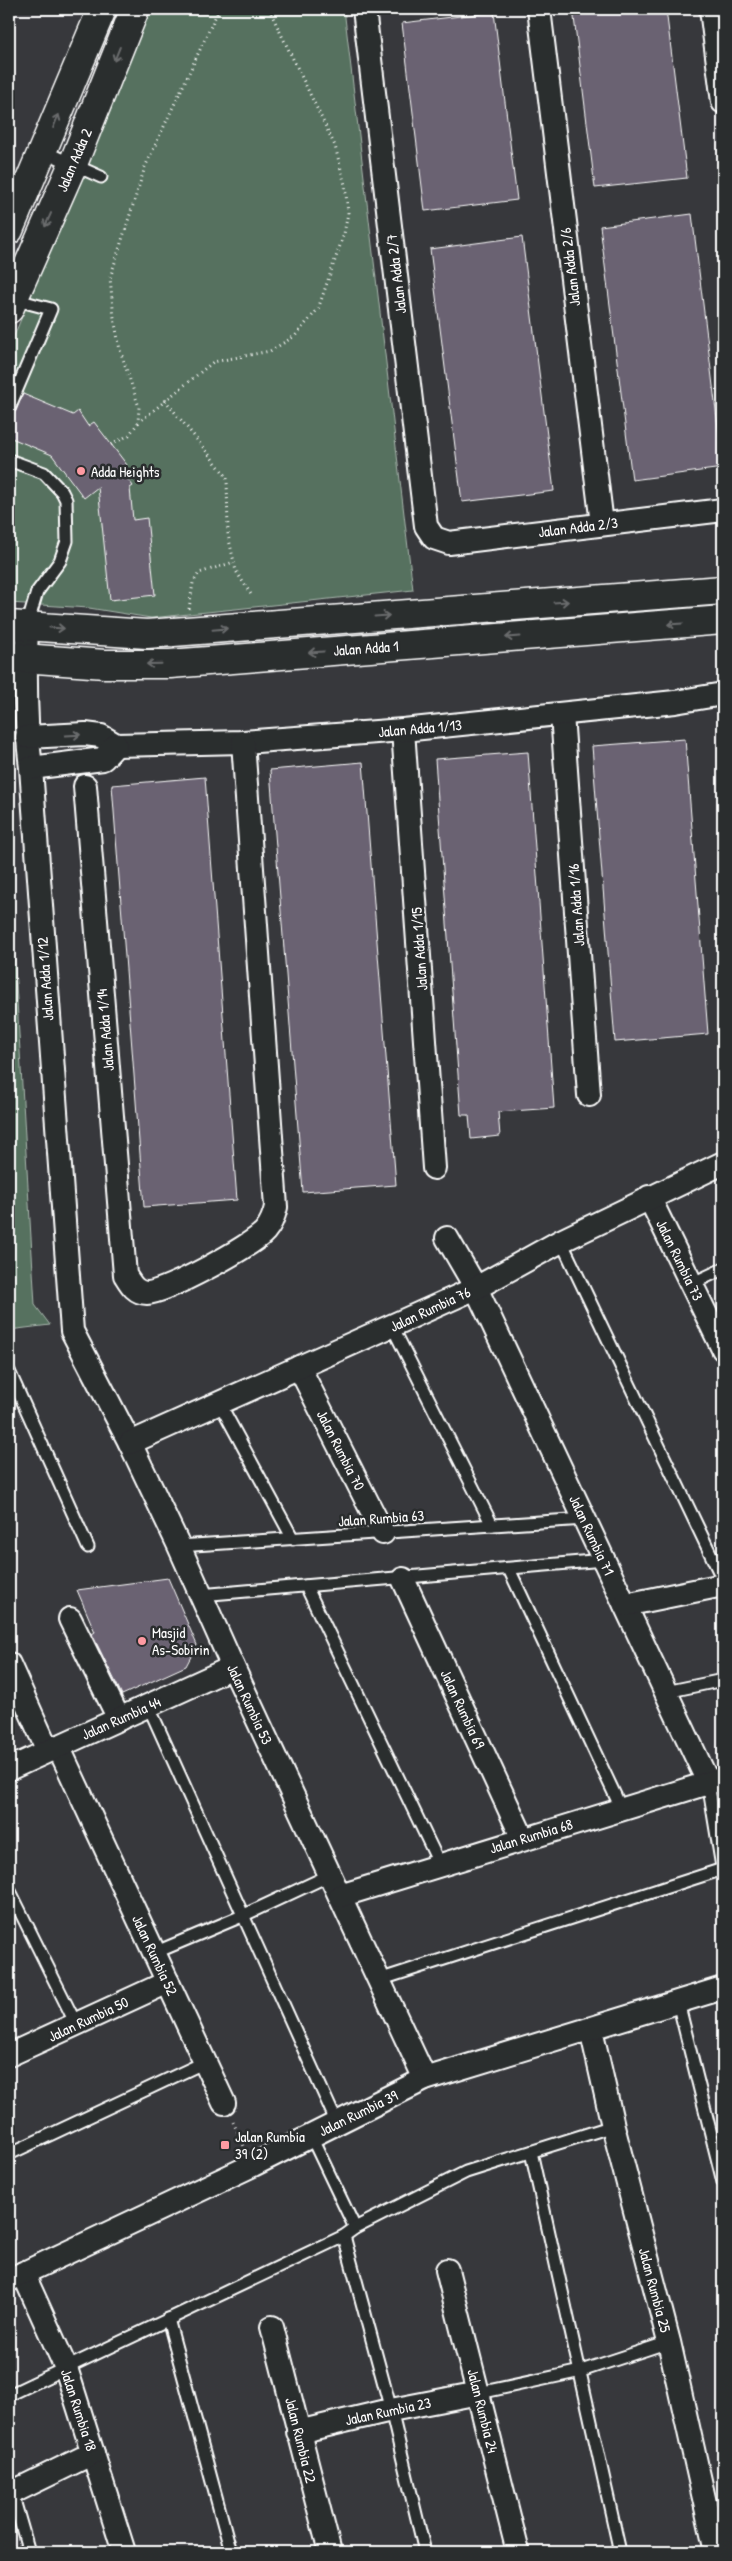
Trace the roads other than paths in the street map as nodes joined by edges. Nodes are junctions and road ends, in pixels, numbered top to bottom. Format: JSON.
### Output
{"nodes":[{"id":1,"x":102,"y":9,"type":"edge"},
{"id":2,"x":135,"y":9,"type":"edge"},
{"id":3,"x":364,"y":9,"type":"edge"},
{"id":4,"x":539,"y":9,"type":"edge"},
{"id":5,"x":712,"y":9,"type":"edge"},
{"id":6,"x":723,"y":102,"type":"edge"},
{"id":7,"x":43,"y":152,"type":"junction"},
{"id":8,"x":73,"y":164,"type":"junction"},
{"id":9,"x":101,"y":177,"type":"dead end"},
{"id":10,"x":9,"y":230,"type":"edge"},
{"id":11,"x":11,"y":304,"type":"edge"},
{"id":12,"x":9,"y":408,"type":"edge"},
{"id":13,"x":9,"y":462,"type":"edge"},
{"id":14,"x":723,"y":510,"type":"edge"},
{"id":15,"x":602,"y":524,"type":"junction"},
{"id":16,"x":434,"y":538,"type":"joint"},
{"id":17,"x":723,"y":590,"type":"edge"},
{"id":18,"x":723,"y":620,"type":"edge"},
{"id":19,"x":18,"y":626,"type":"edge"},
{"id":20,"x":17,"y":658,"type":"edge"},
{"id":21,"x":723,"y":694,"type":"edge"},
{"id":22,"x":562,"y":714,"type":"junction"},
{"id":23,"x":403,"y":730,"type":"junction"},
{"id":24,"x":27,"y":737,"type":"junction"},
{"id":25,"x":243,"y":742,"type":"junction"},
{"id":26,"x":116,"y":745,"type":"junction"},
{"id":27,"x":31,"y":768,"type":"junction"},
{"id":28,"x":84,"y":786,"type":"dead end"},
{"id":29,"x":589,"y":1095,"type":"dead end"},
{"id":30,"x":723,"y":1163,"type":"edge"},
{"id":31,"x":434,"y":1168,"type":"dead end"},
{"id":32,"x":650,"y":1197,"type":"junction"},
{"id":33,"x":447,"y":1238,"type":"dead end"},
{"id":34,"x":561,"y":1241,"type":"junction"},
{"id":35,"x":723,"y":1269,"type":"edge"},
{"id":36,"x":691,"y":1284,"type":"junction"},
{"id":37,"x":476,"y":1288,"type":"junction"},
{"id":38,"x":392,"y":1326,"type":"junction"},
{"id":39,"x":72,"y":1331,"type":"joint"},
{"id":40,"x":723,"y":1349,"type":"edge"},
{"id":41,"x":299,"y":1367,"type":"junction"},
{"id":42,"x":9,"y":1371,"type":"edge"},
{"id":43,"x":220,"y":1404,"type":"junction"},
{"id":44,"x":130,"y":1443,"type":"junction"},
{"id":45,"x":585,"y":1519,"type":"junction"},
{"id":46,"x":492,"y":1525,"type":"junction"},
{"id":47,"x":383,"y":1533,"type":"junction"},
{"id":48,"x":293,"y":1539,"type":"junction"},
{"id":49,"x":179,"y":1546,"type":"junction"},
{"id":50,"x":88,"y":1547,"type":"dead end"},
{"id":51,"x":604,"y":1560,"type":"junction"},
{"id":52,"x":509,"y":1569,"type":"junction"},
{"id":53,"x":403,"y":1579,"type":"junction"},
{"id":54,"x":723,"y":1580,"type":"edge"},
{"id":55,"x":723,"y":1585,"type":"edge"},
{"id":56,"x":306,"y":1586,"type":"junction"},
{"id":57,"x":200,"y":1595,"type":"junction"},
{"id":58,"x":625,"y":1605,"type":"junction"},
{"id":59,"x":70,"y":1619,"type":"dead end"},
{"id":60,"x":9,"y":1664,"type":"edge"},
{"id":61,"x":233,"y":1667,"type":"junction"},
{"id":62,"x":723,"y":1680,"type":"edge"},
{"id":63,"x":666,"y":1692,"type":"junction"},
{"id":64,"x":148,"y":1706,"type":"junction"},
{"id":65,"x":119,"y":1719,"type":"junction"},
{"id":66,"x":53,"y":1748,"type":"junction"},
{"id":67,"x":9,"y":1769,"type":"edge"},
{"id":68,"x":716,"y":1780,"type":"edge"},
{"id":69,"x":621,"y":1808,"type":"junction"},
{"id":70,"x":523,"y":1838,"type":"junction"},
{"id":71,"x":440,"y":1865,"type":"junction"},
{"id":72,"x":723,"y":1870,"type":"edge"},
{"id":73,"x":330,"y":1875,"type":"junction"},
{"id":74,"x":9,"y":1889,"type":"edge"},
{"id":75,"x":340,"y":1896,"type":"junction"},
{"id":76,"x":242,"y":1916,"type":"junction"},
{"id":77,"x":154,"y":1953,"type":"junction"},
{"id":78,"x":379,"y":1980,"type":"junction"},
{"id":79,"x":168,"y":1982,"type":"junction"},
{"id":80,"x":723,"y":1988,"type":"edge"},
{"id":81,"x":678,"y":2002,"type":"junction"},
{"id":82,"x":76,"y":2024,"type":"junction"},
{"id":83,"x":591,"y":2029,"type":"junction"},
{"id":84,"x":9,"y":2055,"type":"edge"},
{"id":85,"x":205,"y":2062,"type":"junction"},
{"id":86,"x":425,"y":2079,"type":"junction"},
{"id":87,"x":224,"y":2103,"type":"road end"},
{"id":88,"x":337,"y":2123,"type":"junction"},
{"id":89,"x":613,"y":2126,"type":"junction"},
{"id":90,"x":311,"y":2136,"type":"junction"},
{"id":91,"x":531,"y":2152,"type":"junction"},
{"id":92,"x":9,"y":2154,"type":"edge"},
{"id":93,"x":723,"y":2182,"type":"edge"},
{"id":94,"x":355,"y":2228,"type":"junction"},
{"id":95,"x":344,"y":2236,"type":"junction"},
{"id":96,"x":447,"y":2270,"type":"dead end"},
{"id":97,"x":16,"y":2277,"type":"edge"},
{"id":98,"x":168,"y":2319,"type":"junction"},
{"id":99,"x":272,"y":2327,"type":"dead end"},
{"id":100,"x":669,"y":2342,"type":"junction"},
{"id":101,"x":66,"y":2368,"type":"junction"},
{"id":102,"x":581,"y":2371,"type":"junction"},
{"id":103,"x":479,"y":2393,"type":"junction"},
{"id":104,"x":9,"y":2395,"type":"edge"},
{"id":105,"x":391,"y":2410,"type":"junction"},
{"id":106,"x":298,"y":2432,"type":"junction"},
{"id":107,"x":93,"y":2453,"type":"junction"},
{"id":108,"x":10,"y":2493,"type":"edge"},
{"id":109,"x":29,"y":2552,"type":"edge"},
{"id":110,"x":124,"y":2552,"type":"edge"},
{"id":111,"x":231,"y":2552,"type":"edge"},
{"id":112,"x":330,"y":2552,"type":"edge"},
{"id":113,"x":425,"y":2552,"type":"edge"},
{"id":114,"x":518,"y":2552,"type":"edge"},
{"id":115,"x":620,"y":2552,"type":"edge"},
{"id":116,"x":716,"y":2552,"type":"edge"}],
"edges":[{"from":7,"to":1,"type":"street","one_way":true},
{"from":2,"to":8,"type":"street","name":"Jalan Adda 2","one_way":true},
{"from":3,"to":16,"type":"street","name":"Jalan Adda 2/7"},
{"from":4,"to":15,"type":"street","name":"Jalan Adda 2/6"},
{"from":5,"to":6,"type":"street"},
{"from":7,"to":8,"type":"lane"},
{"from":7,"to":10,"type":"street"},
{"from":8,"to":9,"type":"lane"},
{"from":8,"to":11,"type":"street","name":"Jalan Adda 2","one_way":true},
{"from":11,"to":12,"type":"lane"},
{"from":13,"to":19,"type":"lane"},
{"from":14,"to":15,"type":"street","name":"Jalan Adda 2/3"},
{"from":15,"to":16,"type":"street","name":"Jalan Adda 2/3"},
{"from":19,"to":17,"type":"street","name":"Jalan Adda 1","one_way":true},
{"from":18,"to":20,"type":"street","name":"Jalan Adda 1","one_way":true},
{"from":19,"to":20,"type":"street","name":"Jalan Adda 1/12"},
{"from":20,"to":24,"type":"street","name":"Jalan Adda 1/12"},
{"from":21,"to":22,"type":"street","name":"Jalan Adda 1/13"},
{"from":22,"to":23,"type":"street","name":"Jalan Adda 1/13"},
{"from":22,"to":29,"type":"street","name":"Jalan Adda 1/16"},
{"from":23,"to":25,"type":"street","name":"Jalan Adda 1/13"},
{"from":23,"to":31,"type":"street","name":"Jalan Adda 1/15"},
{"from":24,"to":26,"type":"street","one_way":true},
{"from":24,"to":27,"type":"street","name":"Jalan Adda 1/12"},
{"from":25,"to":26,"type":"street","name":"Jalan Adda 1/13"},
{"from":25,"to":28,"type":"street","name":"Jalan Adda 1/14"},
{"from":26,"to":27,"type":"street"},
{"from":27,"to":39,"type":"street","name":"Jalan Adda 1/12"},
{"from":30,"to":32,"type":"street","name":"Jalan Rumbia 76"},
{"from":32,"to":34,"type":"street","name":"Jalan Rumbia 76"},
{"from":32,"to":36,"type":"street","name":"Jalan Rumbia 73"},
{"from":33,"to":37,"type":"street","name":"Jalan Rumbia 71"},
{"from":34,"to":37,"type":"street","name":"Jalan Rumbia 76"},
{"from":34,"to":54,"type":"lane"},
{"from":35,"to":36,"type":"lane"},
{"from":36,"to":40,"type":"street","name":"Jalan Rumbia 73"},
{"from":37,"to":38,"type":"street","name":"Jalan Rumbia 76"},
{"from":37,"to":45,"type":"street","name":"Jalan Rumbia 71"},
{"from":38,"to":41,"type":"street","name":"Jalan Rumbia 76"},
{"from":38,"to":46,"type":"lane"},
{"from":39,"to":44,"type":"street","name":"Jalan Rumbia 53"},
{"from":41,"to":43,"type":"street","name":"Jalan Rumbia 76"},
{"from":41,"to":47,"type":"street","name":"Jalan Rumbia 70"},
{"from":42,"to":50,"type":"lane"},
{"from":43,"to":44,"type":"street","name":"Jalan Rumbia 76"},
{"from":43,"to":48,"type":"lane"},
{"from":44,"to":49,"type":"street","name":"Jalan Rumbia 53"},
{"from":45,"to":46,"type":"lane","name":"Jalan Rumbia 63"},
{"from":45,"to":51,"type":"street","name":"Jalan Rumbia 71"},
{"from":46,"to":47,"type":"lane","name":"Jalan Rumbia 63"},
{"from":47,"to":48,"type":"lane","name":"Jalan Rumbia 63"},
{"from":48,"to":49,"type":"lane","name":"Jalan Rumbia 63"},
{"from":49,"to":57,"type":"street","name":"Jalan Rumbia 53"},
{"from":51,"to":52,"type":"lane"},
{"from":51,"to":58,"type":"street","name":"Jalan Rumbia 71"},
{"from":52,"to":53,"type":"lane"},
{"from":52,"to":69,"type":"lane"},
{"from":53,"to":56,"type":"lane"},
{"from":53,"to":70,"type":"street","name":"Jalan Rumbia 69"},
{"from":55,"to":58,"type":"street"},
{"from":56,"to":57,"type":"lane"},
{"from":56,"to":71,"type":"lane"},
{"from":57,"to":61,"type":"street","name":"Jalan Rumbia 53"},
{"from":58,"to":63,"type":"street","name":"Jalan Rumbia 71"},
{"from":59,"to":65,"type":"street"},
{"from":60,"to":66,"type":"street","name":"Jalan Rumbia 52"},
{"from":61,"to":64,"type":"street","name":"Jalan Rumbia 44"},
{"from":61,"to":73,"type":"street","name":"Jalan Rumbia 53"},
{"from":62,"to":63,"type":"lane"},
{"from":63,"to":68,"type":"street","name":"Jalan Rumbia 71"},
{"from":64,"to":65,"type":"street","name":"Jalan Rumbia 44"},
{"from":64,"to":76,"type":"lane"},
{"from":65,"to":66,"type":"street","name":"Jalan Rumbia 44"},
{"from":66,"to":67,"type":"street","name":"Jalan Rumbia 44"},
{"from":66,"to":77,"type":"street","name":"Jalan Rumbia 52"},
{"from":68,"to":69,"type":"street","name":"Jalan Rumbia 68"},
{"from":68,"to":72,"type":"lane"},
{"from":69,"to":70,"type":"street","name":"Jalan Rumbia 68"},
{"from":70,"to":71,"type":"street","name":"Jalan Rumbia 68"},
{"from":71,"to":75,"type":"street","name":"Jalan Rumbia 68"},
{"from":72,"to":78,"type":"lane"},
{"from":73,"to":75,"type":"street","name":"Jalan Rumbia 53"},
{"from":73,"to":76,"type":"lane"},
{"from":74,"to":82,"type":"lane"},
{"from":75,"to":78,"type":"street","name":"Jalan Rumbia 53"},
{"from":76,"to":77,"type":"lane"},
{"from":76,"to":88,"type":"lane"},
{"from":77,"to":79,"type":"street","name":"Jalan Rumbia 52"},
{"from":78,"to":86,"type":"street","name":"Jalan Rumbia 53"},
{"from":79,"to":82,"type":"street","name":"Jalan Rumbia 50"},
{"from":79,"to":85,"type":"street","name":"Jalan Rumbia 52"},
{"from":80,"to":81,"type":"street","name":"Jalan Rumbia 39"},
{"from":81,"to":83,"type":"street","name":"Jalan Rumbia 39"},
{"from":81,"to":93,"type":"lane"},
{"from":82,"to":84,"type":"street","name":"Jalan Rumbia 50"},
{"from":83,"to":86,"type":"street","name":"Jalan Rumbia 39"},
{"from":83,"to":89,"type":"street","name":"Jalan Rumbia 25"},
{"from":85,"to":87,"type":"street","name":"Jalan Rumbia 52"},
{"from":85,"to":92,"type":"lane"},
{"from":86,"to":88,"type":"street","name":"Jalan Rumbia 39"},
{"from":88,"to":90,"type":"street","name":"Jalan Rumbia 39"},
{"from":89,"to":91,"type":"lane"},
{"from":89,"to":100,"type":"street","name":"Jalan Rumbia 25"},
{"from":90,"to":94,"type":"lane"},
{"from":90,"to":97,"type":"street","name":"Jalan Rumbia 39"},
{"from":91,"to":94,"type":"lane"},
{"from":91,"to":102,"type":"lane"},
{"from":94,"to":95,"type":"lane"},
{"from":95,"to":98,"type":"lane"},
{"from":95,"to":105,"type":"lane"},
{"from":96,"to":103,"type":"street","name":"Jalan Rumbia 24"},
{"from":97,"to":101,"type":"street","name":"Jalan Rumbia 18"},
{"from":98,"to":101,"type":"lane"},
{"from":98,"to":111,"type":"lane"},
{"from":99,"to":106,"type":"street","name":"Jalan Rumbia 22"},
{"from":100,"to":102,"type":"lane"},
{"from":100,"to":116,"type":"street","name":"Jalan Rumbia 25"},
{"from":101,"to":104,"type":"lane"},
{"from":101,"to":107,"type":"street","name":"Jalan Rumbia 18"},
{"from":102,"to":103,"type":"lane"},
{"from":102,"to":115,"type":"lane"},
{"from":103,"to":105,"type":"street","name":"Jalan Rumbia 23"},
{"from":103,"to":114,"type":"street","name":"Jalan Rumbia 24"},
{"from":105,"to":106,"type":"street","name":"Jalan Rumbia 23"},
{"from":105,"to":113,"type":"lane"},
{"from":106,"to":112,"type":"street","name":"Jalan Rumbia 22"},
{"from":107,"to":108,"type":"street"},
{"from":107,"to":110,"type":"street","name":"Jalan Rumbia 18"},
{"from":108,"to":109,"type":"lane"}]}
